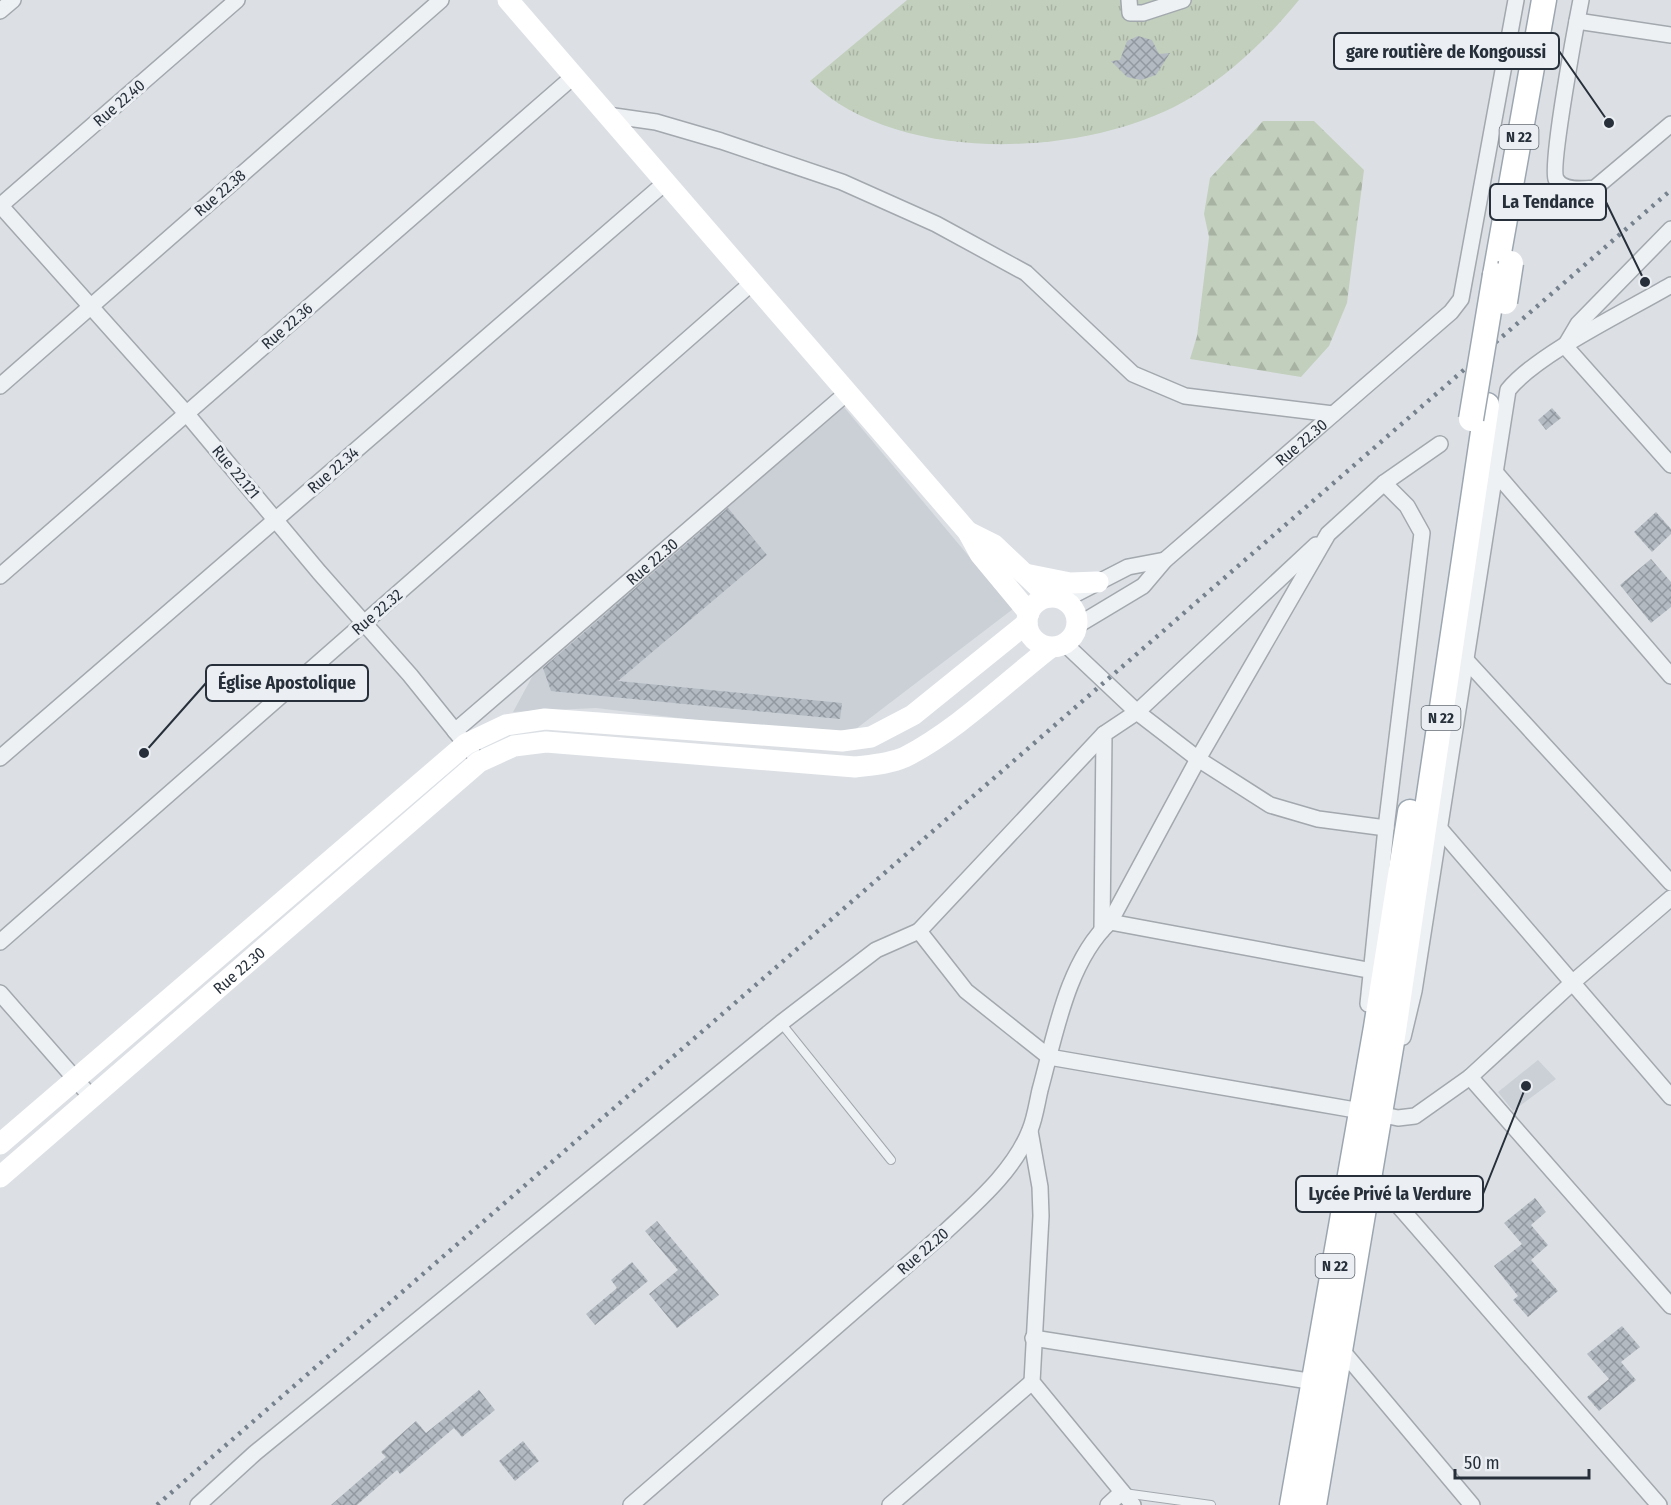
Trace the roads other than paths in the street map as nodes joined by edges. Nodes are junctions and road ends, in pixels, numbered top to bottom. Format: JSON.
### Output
{"nodes":[{"id":1,"x":13,"y":0,"type":"edge"},
{"id":2,"x":237,"y":0,"type":"edge"},
{"id":3,"x":441,"y":0,"type":"edge"},
{"id":4,"x":508,"y":0,"type":"edge"},
{"id":5,"x":1129,"y":0,"type":"edge"},
{"id":6,"x":1183,"y":0,"type":"edge"},
{"id":7,"x":1516,"y":0,"type":"edge"},
{"id":8,"x":1544,"y":0,"type":"edge"},
{"id":9,"x":1559,"y":0,"type":"edge"},
{"id":10,"x":1581,"y":0,"type":"edge"},
{"id":11,"x":0,"y":11,"type":"edge"},
{"id":12,"x":1577,"y":21,"type":"junction"},
{"id":13,"x":1671,"y":35,"type":"edge"},
{"id":14,"x":574,"y":76,"type":"junction"},
{"id":15,"x":607,"y":115,"type":"junction"},
{"id":16,"x":1671,"y":124,"type":"edge"},
{"id":17,"x":666,"y":182,"type":"junction"},
{"id":18,"x":0,"y":205,"type":"edge"},
{"id":19,"x":1671,"y":228,"type":"edge"},
{"id":20,"x":1503,"y":269,"type":"junction"},
{"id":21,"x":753,"y":282,"type":"junction"},
{"id":22,"x":1671,"y":285,"type":"edge"},
{"id":23,"x":91,"y":307,"type":"junction"},
{"id":24,"x":1565,"y":346,"type":"junction"},
{"id":25,"x":0,"y":386,"type":"edge"},
{"id":26,"x":848,"y":392,"type":"junction"},
{"id":27,"x":186,"y":413,"type":"junction"},
{"id":28,"x":1333,"y":414,"type":"junction"},
{"id":29,"x":1440,"y":444,"type":"dead end"},
{"id":30,"x":1671,"y":465,"type":"edge"},
{"id":31,"x":1496,"y":472,"type":"junction"},
{"id":32,"x":1384,"y":483,"type":"junction"},
{"id":33,"x":276,"y":520,"type":"junction"},
{"id":34,"x":968,"y":532,"type":"junction"},
{"id":35,"x":1328,"y":534,"type":"junction"},
{"id":36,"x":1165,"y":560,"type":"junction"},
{"id":37,"x":1023,"y":573,"type":"junction"},
{"id":38,"x":0,"y":576,"type":"edge"},
{"id":39,"x":1098,"y":582,"type":"junction"},
{"id":40,"x":1056,"y":598,"type":"junction"},
{"id":41,"x":1028,"y":618,"type":"junction"},
{"id":42,"x":364,"y":623,"type":"junction"},
{"id":43,"x":1078,"y":625,"type":"junction"},
{"id":44,"x":1058,"y":646,"type":"junction"},
{"id":45,"x":1466,"y":660,"type":"junction"},
{"id":46,"x":1671,"y":676,"type":"edge"},
{"id":47,"x":1137,"y":712,"type":"junction"},
{"id":48,"x":1104,"y":734,"type":"junction"},
{"id":49,"x":460,"y":738,"type":"junction"},
{"id":50,"x":0,"y":758,"type":"edge"},
{"id":51,"x":1198,"y":759,"type":"junction"},
{"id":52,"x":479,"y":762,"type":"junction"},
{"id":53,"x":1386,"y":828,"type":"junction"},
{"id":54,"x":1440,"y":829,"type":"junction"},
{"id":55,"x":1671,"y":883,"type":"edge"},
{"id":56,"x":1671,"y":898,"type":"edge"},
{"id":57,"x":1106,"y":926,"type":"junction"},
{"id":58,"x":919,"y":931,"type":"junction"},
{"id":59,"x":0,"y":942,"type":"edge"},
{"id":60,"x":1372,"y":971,"type":"junction"},
{"id":61,"x":1572,"y":983,"type":"junction"},
{"id":62,"x":0,"y":993,"type":"edge"},
{"id":63,"x":781,"y":1023,"type":"junction"},
{"id":64,"x":1049,"y":1057,"type":"junction"},
{"id":65,"x":1470,"y":1077,"type":"junction"},
{"id":66,"x":76,"y":1079,"type":"junction"},
{"id":67,"x":1671,"y":1097,"type":"edge"},
{"id":68,"x":93,"y":1098,"type":"junction"},
{"id":69,"x":1370,"y":1113,"type":"junction"},
{"id":70,"x":1030,"y":1131,"type":"junction"},
{"id":71,"x":0,"y":1144,"type":"edge"},
{"id":72,"x":891,"y":1160,"type":"dead end"},
{"id":73,"x":1370,"y":1173,"type":"junction"},
{"id":74,"x":0,"y":1177,"type":"edge"},
{"id":75,"x":1671,"y":1306,"type":"edge"},
{"id":76,"x":1033,"y":1338,"type":"junction"},
{"id":77,"x":1340,"y":1348,"type":"junction"},
{"id":78,"x":1032,"y":1382,"type":"junction"},
{"id":79,"x":1315,"y":1382,"type":"junction"},
{"id":80,"x":1122,"y":1492,"type":"junction"},
{"id":81,"x":198,"y":1505,"type":"edge"},
{"id":82,"x":631,"y":1505,"type":"edge"},
{"id":83,"x":890,"y":1505,"type":"edge"},
{"id":84,"x":1108,"y":1505,"type":"edge"},
{"id":85,"x":1133,"y":1505,"type":"edge"},
{"id":86,"x":1211,"y":1505,"type":"edge"},
{"id":87,"x":1292,"y":1505,"type":"edge"},
{"id":88,"x":1314,"y":1505,"type":"edge"},
{"id":89,"x":1472,"y":1505,"type":"edge"},
{"id":90,"x":1659,"y":1505,"type":"edge"}],
"edges":[{"from":1,"to":11,"type":"street"},
{"from":2,"to":18,"type":"street","name":"Rue 22.40"},
{"from":3,"to":23,"type":"street","name":"Rue 22.38"},
{"from":4,"to":14,"type":"street"},
{"from":5,"to":6,"type":"street"},
{"from":7,"to":28,"type":"street","name":"Rue 22.30"},
{"from":8,"to":20,"type":"main road","number":"N 22"},
{"from":9,"to":20,"type":"main road","number":"N 22"},
{"from":10,"to":12,"type":"street"},
{"from":12,"to":13,"type":"street"},
{"from":12,"to":16,"type":"street"},
{"from":14,"to":15,"type":"street"},
{"from":14,"to":27,"type":"street","name":"Rue 22.36"},
{"from":15,"to":17,"type":"street"},
{"from":15,"to":28,"type":"street"},
{"from":17,"to":21,"type":"street"},
{"from":17,"to":33,"type":"street","name":"Rue 22.34"},
{"from":18,"to":23,"type":"street","name":"Rue 22.121"},
{"from":19,"to":24,"type":"street"},
{"from":20,"to":69,"type":"main road","number":"N 22","bridge":true},
{"from":21,"to":26,"type":"street"},
{"from":21,"to":42,"type":"street","name":"Rue 22.32"},
{"from":22,"to":24,"type":"street"},
{"from":23,"to":25,"type":"street","name":"Rue 22.38"},
{"from":23,"to":27,"type":"street","name":"Rue 22.121"},
{"from":24,"to":30,"type":"street"},
{"from":24,"to":31,"type":"street"},
{"from":26,"to":34,"type":"street"},
{"from":26,"to":49,"type":"street","name":"Rue 22.30"},
{"from":27,"to":33,"type":"street","name":"Rue 22.121"},
{"from":27,"to":38,"type":"street","name":"Rue 22.36"},
{"from":28,"to":36,"type":"street","name":"Rue 22.30"},
{"from":29,"to":32,"type":"street"},
{"from":31,"to":45,"type":"street"},
{"from":31,"to":46,"type":"street"},
{"from":32,"to":35,"type":"street"},
{"from":32,"to":53,"type":"street"},
{"from":33,"to":42,"type":"street","name":"Rue 22.121"},
{"from":33,"to":50,"type":"street","name":"Rue 22.34"},
{"from":34,"to":37,"type":"street"},
{"from":34,"to":41,"type":"street"},
{"from":35,"to":47,"type":"street"},
{"from":35,"to":51,"type":"street","name":"Rue 22.20"},
{"from":36,"to":39,"type":"street"},
{"from":36,"to":43,"type":"street","name":"Rue 22.30"},
{"from":37,"to":39,"type":"street"},
{"from":37,"to":40,"type":"street"},
{"from":39,"to":40,"type":"street"},
{"from":40,"to":41,"type":"street"},
{"from":40,"to":43,"type":"street"},
{"from":41,"to":44,"type":"street"},
{"from":41,"to":49,"type":"street"},
{"from":42,"to":49,"type":"street","name":"Rue 22.121"},
{"from":42,"to":59,"type":"street","name":"Rue 22.32"},
{"from":43,"to":44,"type":"street"},
{"from":44,"to":47,"type":"street"},
{"from":44,"to":52,"type":"street","name":"Rue 22.30"},
{"from":45,"to":54,"type":"street"},
{"from":45,"to":55,"type":"street"},
{"from":47,"to":48,"type":"street"},
{"from":47,"to":51,"type":"street"},
{"from":48,"to":57,"type":"street"},
{"from":48,"to":58,"type":"street"},
{"from":49,"to":52,"type":"street","name":"Rue 22.121"},
{"from":49,"to":66,"type":"street","name":"Rue 22.30"},
{"from":51,"to":53,"type":"street"},
{"from":51,"to":57,"type":"street","name":"Rue 22.20"},
{"from":52,"to":68,"type":"street","name":"Rue 22.30"},
{"from":53,"to":60,"type":"street"},
{"from":54,"to":61,"type":"street"},
{"from":54,"to":69,"type":"street"},
{"from":56,"to":61,"type":"street"},
{"from":57,"to":60,"type":"street"},
{"from":57,"to":64,"type":"street","name":"Rue 22.20"},
{"from":58,"to":63,"type":"street"},
{"from":58,"to":64,"type":"street"},
{"from":60,"to":69,"type":"street"},
{"from":61,"to":65,"type":"street"},
{"from":61,"to":67,"type":"street"},
{"from":62,"to":66,"type":"street"},
{"from":63,"to":72,"type":"lane"},
{"from":63,"to":81,"type":"street"},
{"from":64,"to":69,"type":"street"},
{"from":64,"to":70,"type":"street","name":"Rue 22.20"},
{"from":65,"to":69,"type":"street"},
{"from":65,"to":75,"type":"street"},
{"from":66,"to":68,"type":"street"},
{"from":66,"to":71,"type":"street","name":"Rue 22.30"},
{"from":68,"to":74,"type":"street","name":"Rue 22.30"},
{"from":69,"to":73,"type":"main road","number":"N 22"},
{"from":69,"to":79,"type":"main road","number":"N 22"},
{"from":70,"to":76,"type":"street"},
{"from":70,"to":82,"type":"street","name":"Rue 22.20"},
{"from":73,"to":77,"type":"main road","number":"N 22"},
{"from":73,"to":90,"type":"street"},
{"from":76,"to":78,"type":"street"},
{"from":76,"to":79,"type":"street"},
{"from":77,"to":88,"type":"main road","number":"N 22"},
{"from":77,"to":89,"type":"street"},
{"from":78,"to":80,"type":"street"},
{"from":78,"to":83,"type":"street"},
{"from":79,"to":87,"type":"main road","number":"N 22"},
{"from":80,"to":84,"type":"street"},
{"from":80,"to":85,"type":"street"},
{"from":80,"to":86,"type":"lane"}]}
